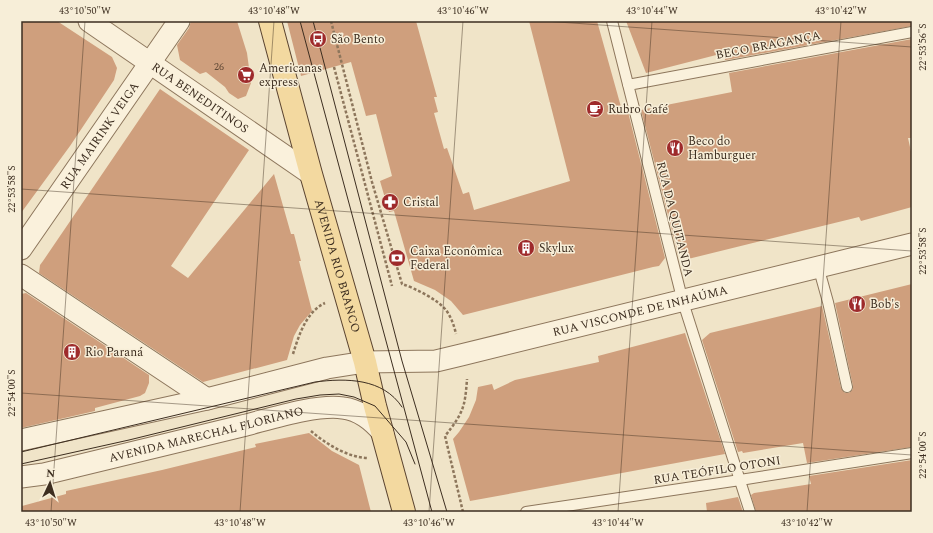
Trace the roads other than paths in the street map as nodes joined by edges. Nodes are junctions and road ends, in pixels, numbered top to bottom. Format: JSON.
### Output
{"nodes":[{"id":1,"x":89,"y":21,"type":"edge"},
{"id":2,"x":179,"y":21,"type":"edge"},
{"id":3,"x":270,"y":21,"type":"edge"},
{"id":4,"x":612,"y":21,"type":"edge"},
{"id":5,"x":912,"y":32,"type":"edge"},
{"id":6,"x":150,"y":62,"type":"junction"},
{"id":7,"x":628,"y":85,"type":"junction"},
{"id":8,"x":311,"y":174,"type":"junction"},
{"id":9,"x":912,"y":244,"type":"edge"},
{"id":10,"x":21,"y":250,"type":"edge"},
{"id":11,"x":818,"y":266,"type":"junction"},
{"id":12,"x":21,"y":275,"type":"edge"},
{"id":13,"x":683,"y":302,"type":"junction"},
{"id":14,"x":365,"y":362,"type":"junction"},
{"id":15,"x":847,"y":387,"type":"dead end"},
{"id":16,"x":207,"y":399,"type":"junction"},
{"id":17,"x":383,"y":433,"type":"junction"},
{"id":18,"x":21,"y":440,"type":"edge"},
{"id":19,"x":912,"y":453,"type":"edge"},
{"id":20,"x":21,"y":477,"type":"edge"},
{"id":21,"x":740,"y":480,"type":"junction"},
{"id":22,"x":404,"y":512,"type":"edge"},
{"id":23,"x":526,"y":512,"type":"edge"},
{"id":24,"x":750,"y":512,"type":"edge"}],
"edges":[{"from":1,"to":6,"type":"street","name":"RUA BENEDITINOS"},
{"from":2,"to":6,"type":"street","name":"RUA MAIRINK VEIGA"},
{"from":3,"to":8,"type":"main road","name":"AVENIDA RIO BRANCO"},
{"from":4,"to":7,"type":"lane","name":"RUA DA QUITANDA"},
{"from":5,"to":7,"type":"lane","name":"BECO BRAGANÇA"},
{"from":6,"to":8,"type":"street","name":"RUA BENEDITINOS"},
{"from":6,"to":10,"type":"street","name":"RUA MAIRINK VEIGA"},
{"from":7,"to":13,"type":"lane","name":"RUA DA QUITANDA"},
{"from":8,"to":14,"type":"main road","name":"AVENIDA RIO BRANCO"},
{"from":9,"to":11,"type":"street","name":"RUA VISCONDE DE INHAÚMA"},
{"from":11,"to":13,"type":"street","name":"RUA VISCONDE DE INHAÚMA"},
{"from":11,"to":15,"type":"lane"},
{"from":12,"to":16,"type":"street"},
{"from":13,"to":14,"type":"street","name":"RUA VISCONDE DE INHAÚMA"},
{"from":13,"to":21,"type":"lane","name":"RUA DA QUITANDA"},
{"from":14,"to":16,"type":"street"},
{"from":14,"to":17,"type":"main road","name":"AVENIDA RIO BRANCO"},
{"from":16,"to":18,"type":"street"},
{"from":17,"to":20,"type":"street","name":"AVENIDA MARECHAL FLORIANO"},
{"from":17,"to":22,"type":"main road","name":"AVENIDA RIO BRANCO"},
{"from":19,"to":21,"type":"lane","name":"RUA TEÓFILO OTONI"},
{"from":21,"to":23,"type":"lane","name":"RUA TEÓFILO OTONI"},
{"from":21,"to":24,"type":"lane","name":"RUA DA QUITANDA"}]}
